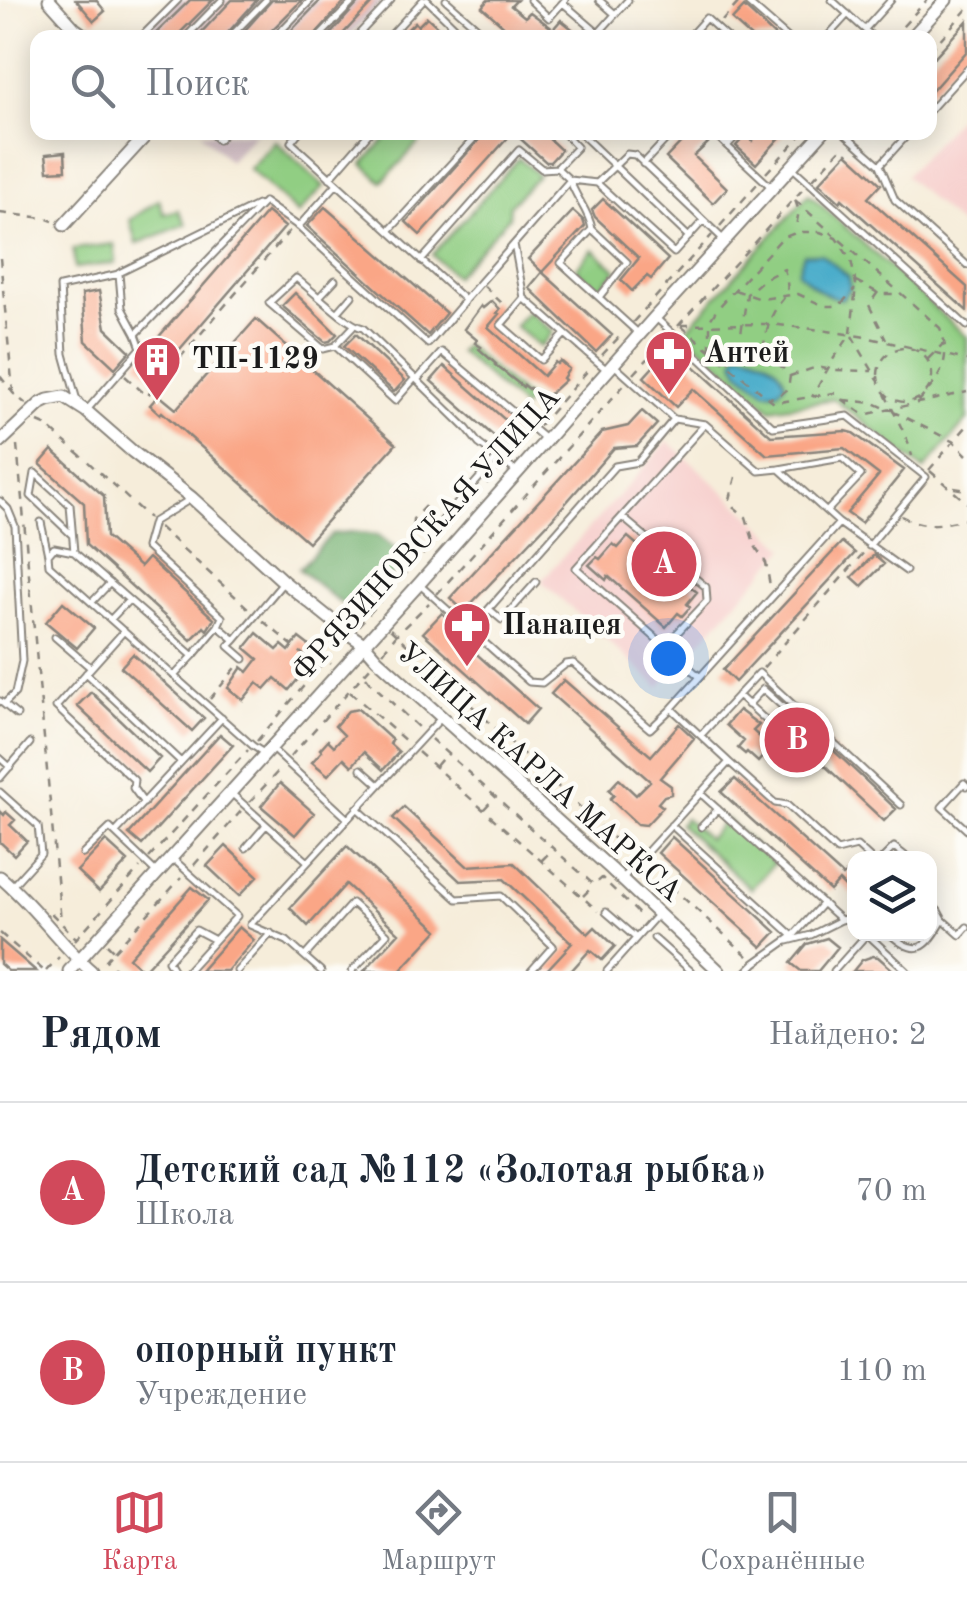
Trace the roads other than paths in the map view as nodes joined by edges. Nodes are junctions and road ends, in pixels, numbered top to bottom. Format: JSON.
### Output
{"nodes":[{"id":1,"x":49,"y":0,"type":"edge"},
{"id":2,"x":178,"y":0,"type":"edge"},
{"id":3,"x":222,"y":0,"type":"edge"},
{"id":4,"x":266,"y":0,"type":"edge"},
{"id":5,"x":311,"y":0,"type":"edge"},
{"id":6,"x":354,"y":0,"type":"edge"},
{"id":7,"x":391,"y":0,"type":"edge"},
{"id":8,"x":425,"y":0,"type":"edge"},
{"id":9,"x":446,"y":0,"type":"edge"},
{"id":10,"x":530,"y":0,"type":"edge"},
{"id":11,"x":599,"y":0,"type":"edge"},
{"id":12,"x":628,"y":0,"type":"edge"},
{"id":13,"x":832,"y":0,"type":"edge"},
{"id":14,"x":891,"y":0,"type":"edge"},
{"id":15,"x":946,"y":0,"type":"edge"},
{"id":16,"x":745,"y":1,"type":"edge"},
{"id":17,"x":564,"y":2,"type":"edge"},
{"id":18,"x":615,"y":14,"type":"junction"},
{"id":19,"x":848,"y":14,"type":"junction"},
{"id":20,"x":865,"y":29,"type":"joint"},
{"id":21,"x":76,"y":30,"type":"edge"},
{"id":22,"x":148,"y":30,"type":"edge"},
{"id":23,"x":193,"y":30,"type":"edge"},
{"id":24,"x":237,"y":30,"type":"edge"},
{"id":25,"x":282,"y":30,"type":"edge"},
{"id":26,"x":326,"y":30,"type":"edge"},
{"id":27,"x":363,"y":30,"type":"edge"},
{"id":28,"x":396,"y":30,"type":"edge"},
{"id":29,"x":454,"y":30,"type":"edge"},
{"id":30,"x":481,"y":30,"type":"edge"},
{"id":31,"x":591,"y":30,"type":"edge"},
{"id":32,"x":601,"y":30,"type":"edge"},
{"id":33,"x":695,"y":30,"type":"edge"},
{"id":34,"x":720,"y":30,"type":"edge"},
{"id":35,"x":779,"y":30,"type":"edge"},
{"id":36,"x":833,"y":30,"type":"edge"},
{"id":37,"x":918,"y":30,"type":"edge"},
{"id":38,"x":967,"y":68,"type":"edge"},
{"id":39,"x":937,"y":102,"type":"edge"},
{"id":40,"x":142,"y":140,"type":"edge"},
{"id":41,"x":293,"y":140,"type":"edge"},
{"id":42,"x":363,"y":140,"type":"edge"},
{"id":43,"x":473,"y":140,"type":"edge"},
{"id":44,"x":570,"y":140,"type":"edge"},
{"id":45,"x":588,"y":140,"type":"edge"},
{"id":46,"x":666,"y":140,"type":"edge"},
{"id":47,"x":722,"y":140,"type":"edge"},
{"id":48,"x":733,"y":140,"type":"edge"},
{"id":49,"x":817,"y":140,"type":"edge"},
{"id":50,"x":851,"y":140,"type":"edge"},
{"id":51,"x":903,"y":140,"type":"edge"},
{"id":52,"x":728,"y":146,"type":"junction"},
{"id":53,"x":614,"y":164,"type":"junction"},
{"id":54,"x":643,"y":164,"type":"junction"},
{"id":55,"x":880,"y":165,"type":"junction"},
{"id":56,"x":792,"y":167,"type":"junction"},
{"id":57,"x":557,"y":168,"type":"junction"},
{"id":58,"x":330,"y":178,"type":"junction"},
{"id":59,"x":570,"y":180,"type":"junction"},
{"id":60,"x":597,"y":183,"type":"junction"},
{"id":61,"x":337,"y":184,"type":"junction"},
{"id":62,"x":772,"y":188,"type":"junction"},
{"id":63,"x":264,"y":202,"type":"junction"},
{"id":64,"x":703,"y":221,"type":"junction"},
{"id":65,"x":64,"y":226,"type":"road end"},
{"id":66,"x":296,"y":226,"type":"junction"},
{"id":67,"x":592,"y":229,"type":"junction"},
{"id":68,"x":389,"y":231,"type":"junction"},
{"id":69,"x":720,"y":236,"type":"junction"},
{"id":70,"x":688,"y":237,"type":"junction"},
{"id":71,"x":514,"y":244,"type":"junction"},
{"id":72,"x":421,"y":261,"type":"junction"},
{"id":73,"x":967,"y":265,"type":"edge"},
{"id":74,"x":119,"y":274,"type":"junction"},
{"id":75,"x":335,"y":280,"type":"dead end"},
{"id":76,"x":320,"y":296,"type":"junction"},
{"id":77,"x":352,"y":296,"type":"dead end"},
{"id":78,"x":599,"y":296,"type":"junction"},
{"id":79,"x":524,"y":298,"type":"junction"},
{"id":80,"x":465,"y":300,"type":"junction"},
{"id":81,"x":338,"y":312,"type":"junction"},
{"id":82,"x":655,"y":316,"type":"junction"},
{"id":83,"x":353,"y":326,"type":"junction"},
{"id":84,"x":967,"y":326,"type":"edge"},
{"id":85,"x":635,"y":330,"type":"junction"},
{"id":86,"x":136,"y":334,"type":"junction"},
{"id":87,"x":565,"y":334,"type":"junction"},
{"id":88,"x":336,"y":346,"type":"junction"},
{"id":89,"x":605,"y":365,"type":"junction"},
{"id":90,"x":416,"y":379,"type":"junction"},
{"id":91,"x":86,"y":411,"type":"junction"},
{"id":92,"x":674,"y":419,"type":"junction"},
{"id":93,"x":705,"y":424,"type":"junction"},
{"id":94,"x":1,"y":439,"type":"edge"},
{"id":95,"x":546,"y":440,"type":"junction"},
{"id":96,"x":496,"y":459,"type":"junction"},
{"id":97,"x":779,"y":469,"type":"junction"},
{"id":98,"x":517,"y":472,"type":"junction"},
{"id":99,"x":192,"y":498,"type":"junction"},
{"id":100,"x":0,"y":501,"type":"edge"},
{"id":101,"x":827,"y":511,"type":"junction"},
{"id":102,"x":622,"y":517,"type":"junction"},
{"id":103,"x":442,"y":521,"type":"dead end"},
{"id":104,"x":41,"y":522,"type":"dead end"},
{"id":105,"x":838,"y":523,"type":"junction"},
{"id":106,"x":72,"y":534,"type":"junction"},
{"id":107,"x":869,"y":546,"type":"junction"},
{"id":108,"x":74,"y":552,"type":"junction"},
{"id":109,"x":48,"y":555,"type":"junction"},
{"id":110,"x":906,"y":571,"type":"dead end"},
{"id":111,"x":284,"y":582,"type":"junction"},
{"id":112,"x":536,"y":582,"type":"dead end"},
{"id":113,"x":110,"y":583,"type":"junction"},
{"id":114,"x":419,"y":584,"type":"junction"},
{"id":115,"x":129,"y":600,"type":"junction"},
{"id":116,"x":92,"y":602,"type":"junction"},
{"id":117,"x":489,"y":609,"type":"junction"},
{"id":118,"x":111,"y":619,"type":"junction"},
{"id":119,"x":218,"y":626,"type":"junction"},
{"id":120,"x":472,"y":629,"type":"junction"},
{"id":121,"x":124,"y":631,"type":"junction"},
{"id":122,"x":55,"y":637,"type":"dead end"},
{"id":123,"x":235,"y":640,"type":"junction"},
{"id":124,"x":364,"y":644,"type":"junction"},
{"id":125,"x":665,"y":646,"type":"junction"},
{"id":126,"x":193,"y":656,"type":"junction"},
{"id":127,"x":244,"y":659,"type":"road end"},
{"id":128,"x":89,"y":671,"type":"junction"},
{"id":129,"x":174,"y":676,"type":"junction"},
{"id":130,"x":700,"y":677,"type":"junction"},
{"id":131,"x":738,"y":695,"type":"junction"},
{"id":132,"x":2,"y":703,"type":"edge"},
{"id":133,"x":748,"y":705,"type":"junction"},
{"id":134,"x":672,"y":708,"type":"junction"},
{"id":135,"x":17,"y":715,"type":"dead end"},
{"id":136,"x":222,"y":718,"type":"junction"},
{"id":137,"x":441,"y":718,"type":"junction"},
{"id":138,"x":701,"y":735,"type":"junction"},
{"id":139,"x":30,"y":743,"type":"dead end"},
{"id":140,"x":269,"y":752,"type":"junction"},
{"id":141,"x":0,"y":758,"type":"edge"},
{"id":142,"x":182,"y":762,"type":"junction"},
{"id":143,"x":729,"y":762,"type":"junction"},
{"id":144,"x":10,"y":767,"type":"junction"},
{"id":145,"x":362,"y":768,"type":"dead end"},
{"id":146,"x":0,"y":778,"type":"edge"},
{"id":147,"x":379,"y":785,"type":"junction"},
{"id":148,"x":967,"y":786,"type":"edge"},
{"id":149,"x":0,"y":792,"type":"edge"},
{"id":150,"x":700,"y":793,"type":"junction"},
{"id":151,"x":231,"y":794,"type":"junction"},
{"id":152,"x":144,"y":803,"type":"junction"},
{"id":153,"x":901,"y":805,"type":"dead end"},
{"id":154,"x":358,"y":808,"type":"junction"},
{"id":155,"x":718,"y":808,"type":"junction"},
{"id":156,"x":348,"y":818,"type":"junction"},
{"id":157,"x":266,"y":825,"type":"junction"},
{"id":158,"x":671,"y":825,"type":"junction"},
{"id":159,"x":701,"y":826,"type":"dead end"},
{"id":160,"x":967,"y":830,"type":"edge"},
{"id":161,"x":115,"y":834,"type":"junction"},
{"id":162,"x":246,"y":848,"type":"dead end"},
{"id":163,"x":862,"y":851,"type":"edge"},
{"id":164,"x":83,"y":854,"type":"dead end"},
{"id":165,"x":172,"y":858,"type":"junction"},
{"id":166,"x":308,"y":862,"type":"junction"},
{"id":167,"x":158,"y":874,"type":"junction"},
{"id":168,"x":0,"y":877,"type":"edge"},
{"id":169,"x":622,"y":880,"type":"junction"},
{"id":170,"x":12,"y":887,"type":"junction"},
{"id":171,"x":823,"y":904,"type":"junction"},
{"id":172,"x":937,"y":909,"type":"edge"},
{"id":173,"x":602,"y":912,"type":"road end"},
{"id":174,"x":237,"y":916,"type":"junction"},
{"id":175,"x":847,"y":918,"type":"edge"},
{"id":176,"x":653,"y":919,"type":"junction"},
{"id":177,"x":840,"y":920,"type":"junction"},
{"id":178,"x":944,"y":920,"type":"junction"},
{"id":179,"x":250,"y":925,"type":"junction"},
{"id":180,"x":967,"y":927,"type":"edge"},
{"id":181,"x":937,"y":929,"type":"edge"},
{"id":182,"x":270,"y":933,"type":"junction"},
{"id":183,"x":793,"y":936,"type":"junction"},
{"id":184,"x":636,"y":938,"type":"junction"},
{"id":185,"x":654,"y":938,"type":"dead end"},
{"id":186,"x":215,"y":940,"type":"junction"},
{"id":187,"x":898,"y":941,"type":"edge"},
{"id":188,"x":927,"y":941,"type":"edge"},
{"id":189,"x":784,"y":942,"type":"junction"},
{"id":190,"x":304,"y":956,"type":"junction"},
{"id":191,"x":79,"y":961,"type":"junction"},
{"id":192,"x":69,"y":971,"type":"edge"},
{"id":193,"x":90,"y":971,"type":"edge"},
{"id":194,"x":174,"y":971,"type":"edge"},
{"id":195,"x":187,"y":971,"type":"edge"},
{"id":196,"x":239,"y":971,"type":"edge"},
{"id":197,"x":322,"y":971,"type":"edge"},
{"id":198,"x":352,"y":971,"type":"edge"},
{"id":199,"x":531,"y":971,"type":"edge"},
{"id":200,"x":607,"y":971,"type":"edge"},
{"id":201,"x":691,"y":971,"type":"edge"},
{"id":202,"x":719,"y":971,"type":"edge"},
{"id":203,"x":748,"y":971,"type":"edge"},
{"id":204,"x":834,"y":971,"type":"edge"},
{"id":205,"x":907,"y":971,"type":"edge"}],
"edges":[{"from":1,"to":21,"type":"street"},
{"from":2,"to":22,"type":"lane"},
{"from":3,"to":23,"type":"lane"},
{"from":4,"to":24,"type":"lane"},
{"from":5,"to":25,"type":"lane"},
{"from":6,"to":26,"type":"lane"},
{"from":7,"to":27,"type":"lane"},
{"from":8,"to":28,"type":"lane"},
{"from":8,"to":29,"type":"lane"},
{"from":9,"to":30,"type":"lane"},
{"from":10,"to":17,"type":"lane"},
{"from":11,"to":18,"type":"lane"},
{"from":12,"to":18,"type":"lane"},
{"from":13,"to":19,"type":"lane"},
{"from":14,"to":20,"type":"lane"},
{"from":15,"to":37,"type":"street"},
{"from":16,"to":35,"type":"lane"},
{"from":17,"to":31,"type":"lane"},
{"from":18,"to":32,"type":"lane"},
{"from":19,"to":20,"type":"lane"},
{"from":19,"to":36,"type":"lane"},
{"from":33,"to":34,"type":"lane"},
{"from":38,"to":39,"type":"lane"},
{"from":40,"to":65,"type":"street"},
{"from":41,"to":58,"type":"lane"},
{"from":42,"to":58,"type":"lane"},
{"from":43,"to":68,"type":"lane"},
{"from":44,"to":57,"type":"lane"},
{"from":45,"to":53,"type":"lane"},
{"from":46,"to":54,"type":"lane"},
{"from":47,"to":52,"type":"lane"},
{"from":48,"to":52,"type":"lane"},
{"from":49,"to":56,"type":"street","name":"ФРЯЗИНОВСКАЯ УЛИЦА"},
{"from":50,"to":55,"type":"lane"},
{"from":51,"to":55,"type":"lane"},
{"from":52,"to":62,"type":"lane"},
{"from":53,"to":54,"type":"lane"},
{"from":53,"to":60,"type":"lane"},
{"from":53,"to":70,"type":"lane"},
{"from":54,"to":64,"type":"lane"},
{"from":55,"to":73,"type":"lane"},
{"from":56,"to":62,"type":"street","name":"ФРЯЗИНОВСКАЯ УЛИЦА"},
{"from":56,"to":84,"type":"lane"},
{"from":57,"to":59,"type":"lane"},
{"from":57,"to":72,"type":"lane"},
{"from":58,"to":61,"type":"lane"},
{"from":59,"to":60,"type":"lane"},
{"from":59,"to":67,"type":"lane"},
{"from":59,"to":71,"type":"lane"},
{"from":60,"to":70,"type":"lane"},
{"from":61,"to":66,"type":"lane"},
{"from":61,"to":68,"type":"lane"},
{"from":62,"to":69,"type":"street","name":"ФРЯЗИНОВСКАЯ УЛИЦА"},
{"from":63,"to":66,"type":"lane"},
{"from":63,"to":74,"type":"lane"},
{"from":63,"to":86,"type":"lane"},
{"from":64,"to":69,"type":"lane"},
{"from":64,"to":70,"type":"lane"},
{"from":66,"to":80,"type":"lane"},
{"from":67,"to":78,"type":"lane"},
{"from":67,"to":78,"type":"lane"},
{"from":68,"to":72,"type":"lane"},
{"from":69,"to":82,"type":"street","name":"ФРЯЗИНОВСКАЯ УЛИЦА"},
{"from":71,"to":79,"type":"lane"},
{"from":71,"to":80,"type":"lane"},
{"from":72,"to":80,"type":"lane"},
{"from":74,"to":86,"type":"lane"},
{"from":74,"to":91,"type":"lane"},
{"from":75,"to":76,"type":"lane"},
{"from":76,"to":81,"type":"lane"},
{"from":76,"to":88,"type":"lane"},
{"from":77,"to":81,"type":"lane"},
{"from":78,"to":85,"type":"lane"},
{"from":79,"to":87,"type":"lane"},
{"from":79,"to":87,"type":"lane"},
{"from":81,"to":83,"type":"lane"},
{"from":82,"to":85,"type":"street","name":"ФРЯЗИНОВСКАЯ УЛИЦА"},
{"from":82,"to":107,"type":"lane"},
{"from":83,"to":88,"type":"lane"},
{"from":83,"to":90,"type":"lane"},
{"from":85,"to":89,"type":"street","name":"ФРЯЗИНОВСКАЯ УЛИЦА"},
{"from":86,"to":91,"type":"lane"},
{"from":87,"to":89,"type":"lane"},
{"from":88,"to":90,"type":"lane"},
{"from":89,"to":92,"type":"lane"},
{"from":89,"to":95,"type":"street","name":"ФРЯЗИНОВСКАЯ УЛИЦА"},
{"from":90,"to":95,"type":"lane"},
{"from":90,"to":96,"type":"lane"},
{"from":91,"to":94,"type":"street"},
{"from":91,"to":99,"type":"street","name":"УЛИЦА КАРЛА МАРКСА"},
{"from":92,"to":93,"type":"lane"},
{"from":92,"to":117,"type":"lane"},
{"from":93,"to":97,"type":"lane"},
{"from":93,"to":102,"type":"lane"},
{"from":95,"to":98,"type":"street","name":"ФРЯЗИНОВСКАЯ УЛИЦА"},
{"from":96,"to":98,"type":"lane"},
{"from":96,"to":103,"type":"lane"},
{"from":97,"to":101,"type":"lane"},
{"from":97,"to":101,"type":"lane"},
{"from":98,"to":114,"type":"street","name":"ФРЯЗИНОВСКАЯ УЛИЦА"},
{"from":99,"to":111,"type":"street","name":"УЛИЦА КАРЛА МАРКСА"},
{"from":99,"to":119,"type":"lane"},
{"from":100,"to":132,"type":"lane"},
{"from":101,"to":105,"type":"lane"},
{"from":102,"to":125,"type":"lane"},
{"from":102,"to":125,"type":"lane"},
{"from":104,"to":109,"type":"lane"},
{"from":105,"to":107,"type":"lane"},
{"from":105,"to":130,"type":"lane"},
{"from":106,"to":106,"type":"lane"},
{"from":106,"to":108,"type":"lane"},
{"from":107,"to":110,"type":"lane"},
{"from":108,"to":109,"type":"lane"},
{"from":108,"to":113,"type":"lane"},
{"from":109,"to":116,"type":"lane"},
{"from":111,"to":123,"type":"lane"},
{"from":111,"to":124,"type":"street","name":"УЛИЦА КАРЛА МАРКСА"},
{"from":112,"to":117,"type":"lane"},
{"from":113,"to":115,"type":"lane"},
{"from":113,"to":116,"type":"lane"},
{"from":114,"to":120,"type":"lane"},
{"from":114,"to":124,"type":"street","name":"ФРЯЗИНОВСКАЯ УЛИЦА"},
{"from":115,"to":118,"type":"lane"},
{"from":115,"to":126,"type":"lane"},
{"from":116,"to":118,"type":"lane"},
{"from":117,"to":120,"type":"lane"},
{"from":118,"to":121,"type":"lane"},
{"from":119,"to":123,"type":"lane"},
{"from":119,"to":126,"type":"lane"},
{"from":120,"to":134,"type":"lane"},
{"from":121,"to":128,"type":"lane"},
{"from":121,"to":129,"type":"lane"},
{"from":122,"to":128,"type":"lane"},
{"from":123,"to":127,"type":"lane"},
{"from":124,"to":137,"type":"street","name":"УЛИЦА КАРЛА МАРКСА"},
{"from":124,"to":140,"type":"street","name":"ФРЯЗИНОВСКАЯ УЛИЦА"},
{"from":125,"to":130,"type":"lane"},
{"from":126,"to":129,"type":"lane"},
{"from":128,"to":142,"type":"lane"},
{"from":128,"to":152,"type":"lane"},
{"from":129,"to":136,"type":"lane"},
{"from":130,"to":134,"type":"lane"},
{"from":131,"to":133,"type":"lane"},
{"from":131,"to":138,"type":"lane"},
{"from":131,"to":153,"type":"lane"},
{"from":132,"to":135,"type":"lane"},
{"from":133,"to":133,"type":"lane"},
{"from":134,"to":138,"type":"lane"},
{"from":136,"to":140,"type":"lane"},
{"from":136,"to":142,"type":"lane"},
{"from":137,"to":147,"type":"lane"},
{"from":137,"to":169,"type":"street","name":"УЛИЦА КАРЛА МАРКСА"},
{"from":138,"to":143,"type":"lane"},
{"from":139,"to":144,"type":"lane"},
{"from":140,"to":151,"type":"street","name":"ФРЯЗИНОВСКАЯ УЛИЦА"},
{"from":140,"to":156,"type":"lane"},
{"from":141,"to":144,"type":"lane"},
{"from":142,"to":152,"type":"lane"},
{"from":143,"to":150,"type":"lane"},
{"from":143,"to":163,"type":"lane"},
{"from":144,"to":146,"type":"lane"},
{"from":145,"to":147,"type":"lane"},
{"from":147,"to":154,"type":"lane"},
{"from":148,"to":160,"type":"lane"},
{"from":149,"to":170,"type":"lane"},
{"from":150,"to":155,"type":"lane"},
{"from":150,"to":158,"type":"lane"},
{"from":151,"to":157,"type":"lane"},
{"from":151,"to":165,"type":"street","name":"ФРЯЗИНОВСКАЯ УЛИЦА"},
{"from":152,"to":161,"type":"lane"},
{"from":154,"to":156,"type":"lane"},
{"from":154,"to":199,"type":"lane"},
{"from":155,"to":159,"type":"lane"},
{"from":155,"to":171,"type":"lane"},
{"from":156,"to":166,"type":"lane"},
{"from":157,"to":162,"type":"lane"},
{"from":157,"to":166,"type":"lane"},
{"from":158,"to":169,"type":"lane"},
{"from":158,"to":183,"type":"lane"},
{"from":161,"to":164,"type":"lane"},
{"from":161,"to":167,"type":"lane"},
{"from":165,"to":167,"type":"street","name":"ФРЯЗИНОВСКАЯ УЛИЦА"},
{"from":165,"to":174,"type":"lane"},
{"from":166,"to":179,"type":"lane"},
{"from":167,"to":191,"type":"street","name":"ФРЯЗИНОВСКАЯ УЛИЦА"},
{"from":168,"to":170,"type":"street"},
{"from":169,"to":176,"type":"street","name":"УЛИЦА КАРЛА МАРКСА"},
{"from":170,"to":191,"type":"street"},
{"from":171,"to":177,"type":"lane"},
{"from":171,"to":183,"type":"lane"},
{"from":172,"to":178,"type":"lane"},
{"from":173,"to":184,"type":"lane"},
{"from":174,"to":179,"type":"lane"},
{"from":174,"to":186,"type":"lane"},
{"from":175,"to":177,"type":"lane"},
{"from":176,"to":184,"type":"lane"},
{"from":176,"to":202,"type":"street","name":"УЛИЦА КАРЛА МАРКСА"},
{"from":177,"to":189,"type":"lane"},
{"from":178,"to":180,"type":"lane"},
{"from":178,"to":181,"type":"lane"},
{"from":179,"to":182,"type":"lane"},
{"from":182,"to":190,"type":"lane"},
{"from":182,"to":196,"type":"lane"},
{"from":183,"to":189,"type":"lane"},
{"from":184,"to":200,"type":"lane"},
{"from":185,"to":201,"type":"lane"},
{"from":186,"to":194,"type":"lane"},
{"from":186,"to":195,"type":"lane"},
{"from":187,"to":188,"type":"lane"},
{"from":189,"to":203,"type":"lane"},
{"from":190,"to":197,"type":"lane"},
{"from":190,"to":198,"type":"lane"},
{"from":191,"to":192,"type":"street","name":"ФРЯЗИНОВСКАЯ УЛИЦА"},
{"from":191,"to":193,"type":"street"},
{"from":204,"to":205,"type":"lane"}]}
